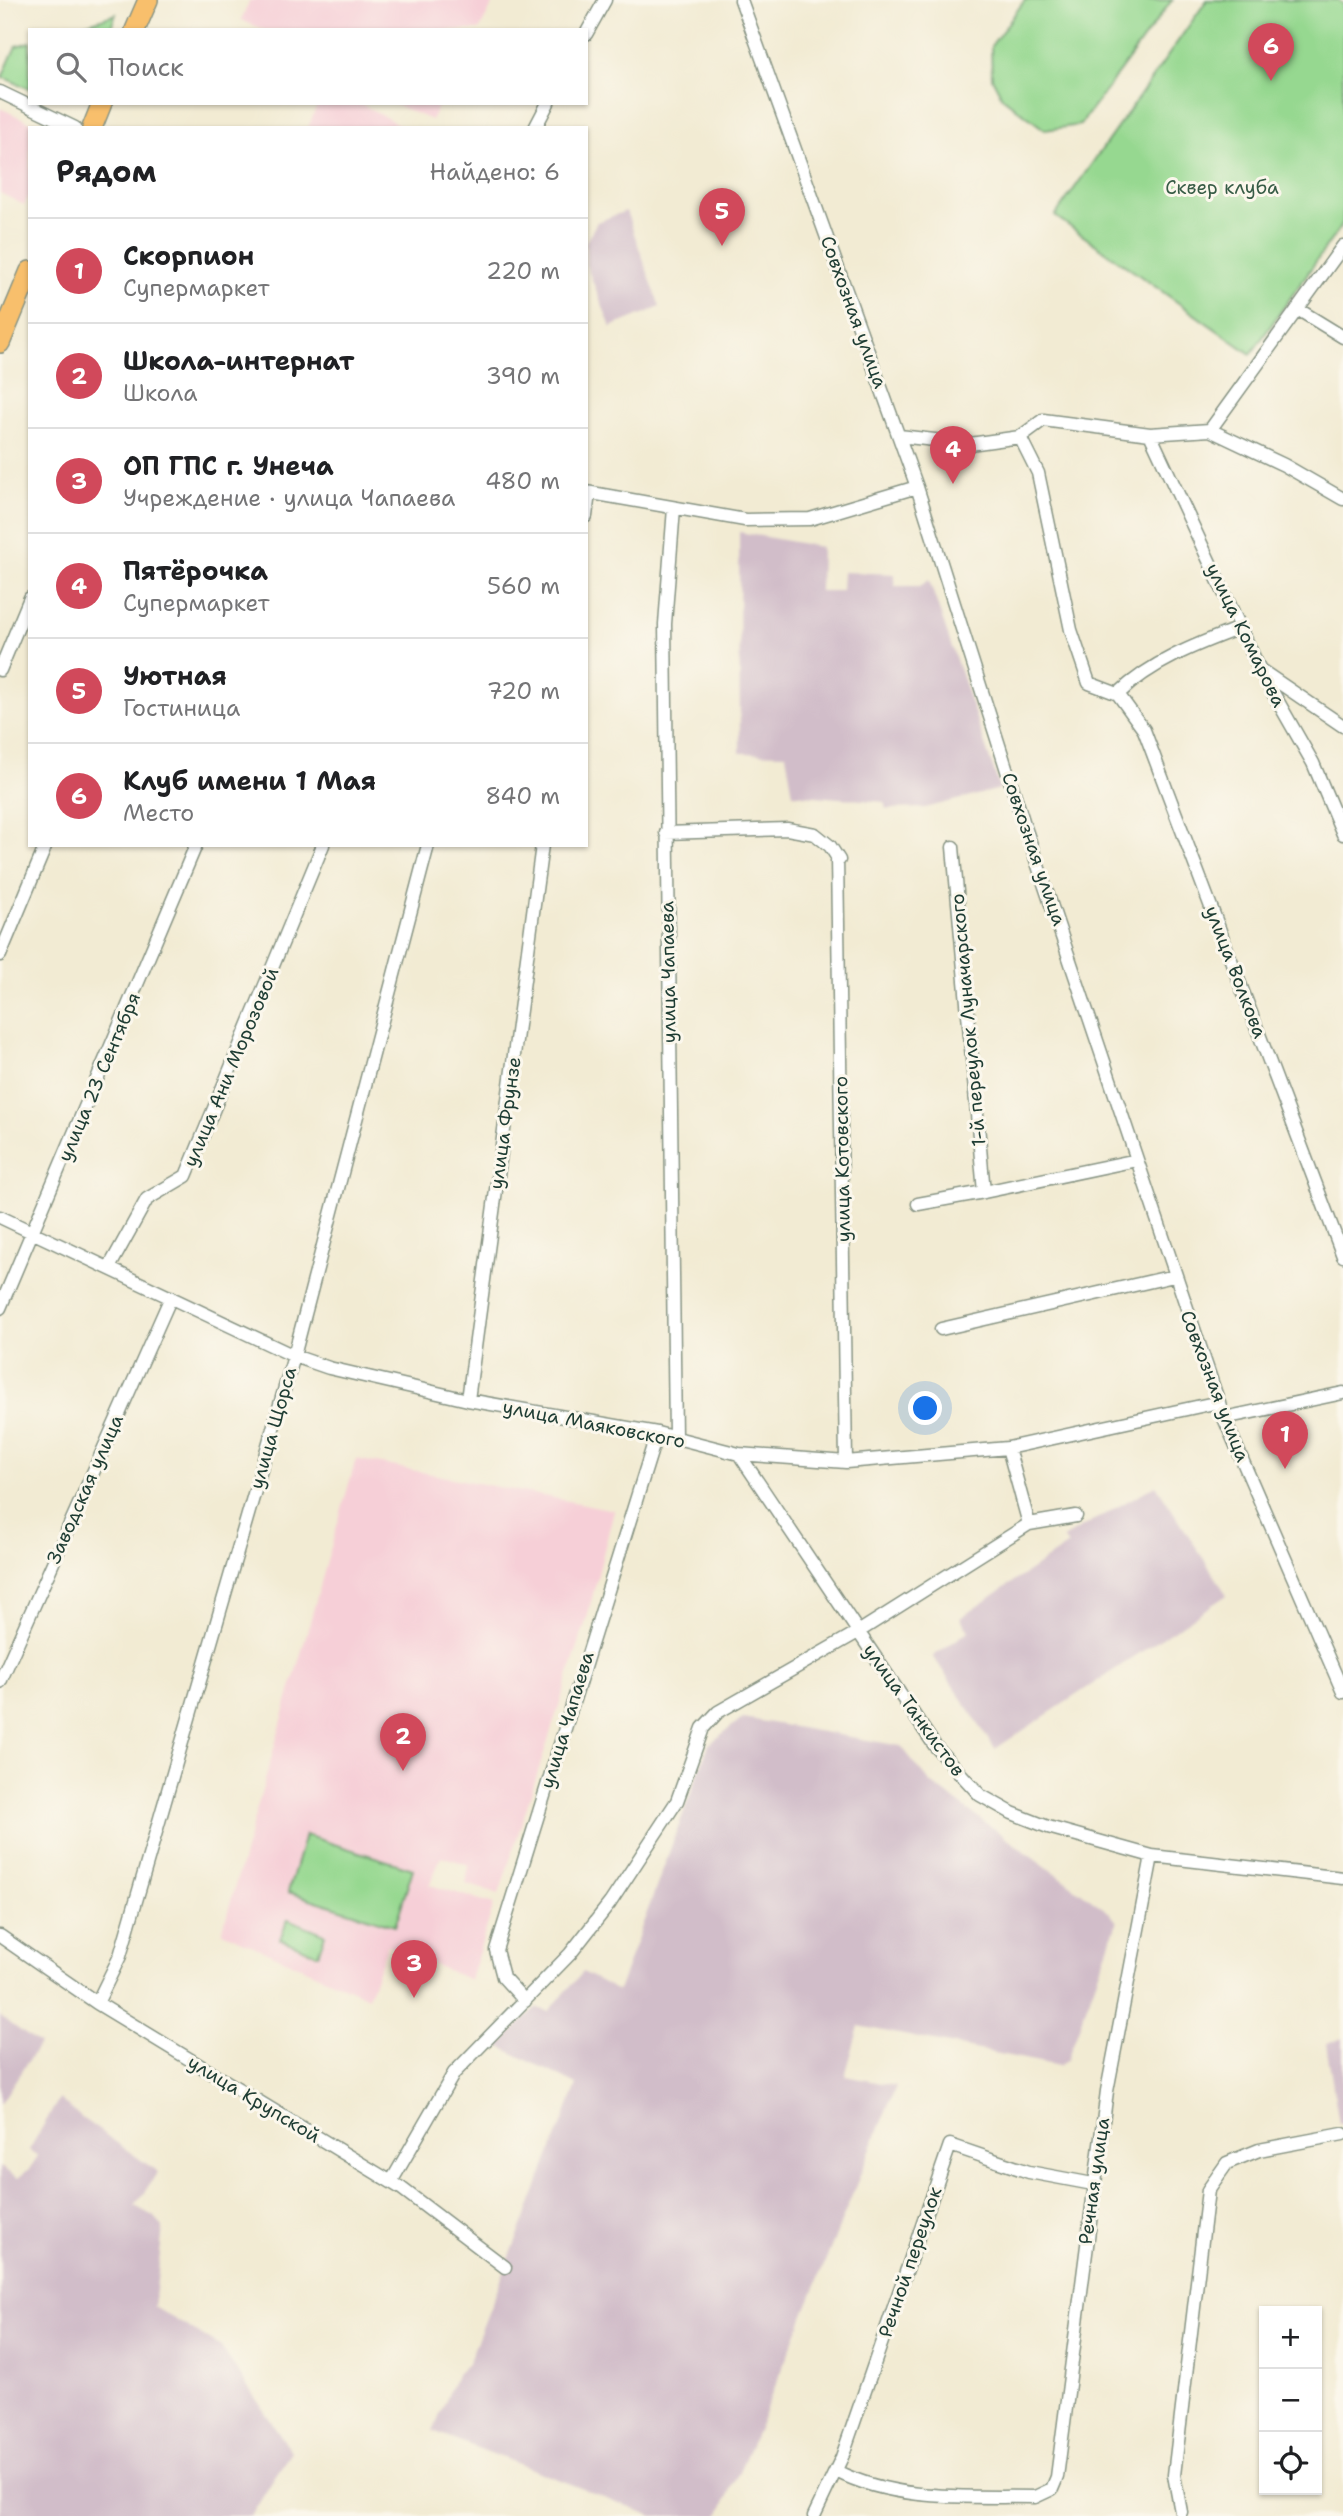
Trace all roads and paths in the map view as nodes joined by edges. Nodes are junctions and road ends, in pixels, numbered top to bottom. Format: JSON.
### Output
{"nodes":[{"id":1,"x":148,"y":0,"type":"edge"},
{"id":2,"x":605,"y":0,"type":"edge"},
{"id":3,"x":741,"y":0,"type":"edge"},
{"id":4,"x":136,"y":28,"type":"edge"},
{"id":5,"x":588,"y":30,"type":"edge"},
{"id":6,"x":0,"y":92,"type":"edge"},
{"id":7,"x":101,"y":105,"type":"edge"},
{"id":8,"x":547,"y":105,"type":"edge"},
{"id":9,"x":71,"y":126,"type":"edge"},
{"id":10,"x":93,"y":126,"type":"edge"},
{"id":11,"x":536,"y":126,"type":"edge"},
{"id":12,"x":1343,"y":246,"type":"edge"},
{"id":13,"x":28,"y":276,"type":"edge"},
{"id":14,"x":1298,"y":310,"type":"junction"},
{"id":15,"x":1343,"y":337,"type":"edge"},
{"id":16,"x":0,"y":343,"type":"edge"},
{"id":17,"x":1210,"y":430,"type":"junction"},
{"id":18,"x":1150,"y":434,"type":"junction"},
{"id":19,"x":899,"y":436,"type":"junction"},
{"id":20,"x":1020,"y":437,"type":"junction"},
{"id":21,"x":917,"y":487,"type":"junction"},
{"id":22,"x":588,"y":493,"type":"edge"},
{"id":23,"x":1343,"y":499,"type":"edge"},
{"id":24,"x":674,"y":508,"type":"junction"},
{"id":25,"x":28,"y":603,"type":"edge"},
{"id":26,"x":1240,"y":628,"type":"junction"},
{"id":27,"x":0,"y":670,"type":"edge"},
{"id":28,"x":1260,"y":670,"type":"junction"},
{"id":29,"x":1118,"y":694,"type":"junction"},
{"id":30,"x":1343,"y":726,"type":"edge"},
{"id":31,"x":666,"y":833,"type":"junction"},
{"id":32,"x":1343,"y":834,"type":"edge"},
{"id":33,"x":45,"y":847,"type":"edge"},
{"id":34,"x":196,"y":847,"type":"edge"},
{"id":35,"x":322,"y":847,"type":"edge"},
{"id":36,"x":427,"y":847,"type":"edge"},
{"id":37,"x":542,"y":847,"type":"edge"},
{"id":38,"x":953,"y":847,"type":"dead end"},
{"id":39,"x":0,"y":955,"type":"edge"},
{"id":40,"x":1137,"y":1160,"type":"junction"},
{"id":41,"x":984,"y":1192,"type":"junction"},
{"id":42,"x":918,"y":1204,"type":"dead end"},
{"id":43,"x":0,"y":1217,"type":"edge"},
{"id":44,"x":33,"y":1233,"type":"junction"},
{"id":45,"x":1343,"y":1256,"type":"edge"},
{"id":46,"x":110,"y":1266,"type":"junction"},
{"id":47,"x":1174,"y":1276,"type":"junction"},
{"id":48,"x":171,"y":1297,"type":"junction"},
{"id":49,"x":0,"y":1308,"type":"edge"},
{"id":50,"x":941,"y":1329,"type":"dead end"},
{"id":51,"x":294,"y":1356,"type":"junction"},
{"id":52,"x":1343,"y":1393,"type":"edge"},
{"id":53,"x":468,"y":1400,"type":"junction"},
{"id":54,"x":1219,"y":1402,"type":"junction"},
{"id":55,"x":1224,"y":1418,"type":"junction"},
{"id":56,"x":656,"y":1433,"type":"junction"},
{"id":57,"x":675,"y":1437,"type":"junction"},
{"id":58,"x":1008,"y":1448,"type":"junction"},
{"id":59,"x":739,"y":1454,"type":"junction"},
{"id":60,"x":846,"y":1462,"type":"junction"},
{"id":61,"x":1076,"y":1516,"type":"dead end"},
{"id":62,"x":1029,"y":1524,"type":"junction"},
{"id":63,"x":858,"y":1632,"type":"junction"},
{"id":64,"x":0,"y":1682,"type":"edge"},
{"id":65,"x":1343,"y":1692,"type":"edge"},
{"id":66,"x":1152,"y":1856,"type":"junction"},
{"id":67,"x":1343,"y":1878,"type":"edge"},
{"id":68,"x":0,"y":1936,"type":"edge"},
{"id":69,"x":525,"y":2001,"type":"junction"},
{"id":70,"x":97,"y":2003,"type":"junction"},
{"id":71,"x":1343,"y":2134,"type":"edge"},
{"id":72,"x":391,"y":2182,"type":"junction"},
{"id":73,"x":1093,"y":2184,"type":"junction"},
{"id":74,"x":505,"y":2267,"type":"dead end"},
{"id":75,"x":836,"y":2471,"type":"junction"},
{"id":76,"x":1181,"y":2512,"type":"dead end"},
{"id":77,"x":814,"y":2516,"type":"edge"}],
"edges":[{"from":1,"to":4,"type":"main road"},
{"from":2,"to":5,"type":"street"},
{"from":3,"to":19,"type":"street","name":"Совхозная улица"},
{"from":6,"to":9,"type":"street"},
{"from":7,"to":10,"type":"main road"},
{"from":8,"to":11,"type":"street"},
{"from":12,"to":14,"type":"street"},
{"from":13,"to":16,"type":"main road"},
{"from":14,"to":15,"type":"street"},
{"from":14,"to":17,"type":"street"},
{"from":17,"to":18,"type":"street"},
{"from":17,"to":23,"type":"street"},
{"from":18,"to":20,"type":"street"},
{"from":18,"to":26,"type":"street","name":"улица Комарова"},
{"from":19,"to":20,"type":"street"},
{"from":19,"to":21,"type":"street","name":"Совхозная улица"},
{"from":20,"to":29,"type":"street"},
{"from":21,"to":24,"type":"street"},
{"from":21,"to":40,"type":"street","name":"Совхозная улица"},
{"from":22,"to":24,"type":"street"},
{"from":24,"to":31,"type":"street","name":"улица Чапаева"},
{"from":25,"to":27,"type":"street"},
{"from":26,"to":28,"type":"street","name":"улица Комарова"},
{"from":26,"to":29,"type":"street"},
{"from":28,"to":30,"type":"street"},
{"from":28,"to":32,"type":"street","name":"улица Комарова"},
{"from":29,"to":45,"type":"street","name":"улица Волкова"},
{"from":31,"to":57,"type":"street","name":"улица Чапаева"},
{"from":31,"to":60,"type":"street","name":"улица Котовского"},
{"from":33,"to":39,"type":"street"},
{"from":34,"to":44,"type":"street","name":"улица 23 Сентября"},
{"from":35,"to":46,"type":"street","name":"улица Ани Морозовой"},
{"from":36,"to":51,"type":"street","name":"улица Щорса"},
{"from":37,"to":53,"type":"street","name":"улица Фрунзе"},
{"from":38,"to":41,"type":"street","name":"1-й переулок Луначарского"},
{"from":40,"to":41,"type":"street"},
{"from":40,"to":47,"type":"street","name":"Совхозная улица"},
{"from":41,"to":42,"type":"street"},
{"from":43,"to":44,"type":"street","name":"улица Маяковского"},
{"from":44,"to":46,"type":"street","name":"улица Маяковского"},
{"from":44,"to":49,"type":"street","name":"улица 23 Сентября"},
{"from":46,"to":48,"type":"street","name":"улица Маяковского"},
{"from":47,"to":50,"type":"street"},
{"from":47,"to":54,"type":"street","name":"Совхозная улица"},
{"from":48,"to":51,"type":"street","name":"улица Маяковского"},
{"from":48,"to":64,"type":"street","name":"Заводская улица"},
{"from":51,"to":53,"type":"street","name":"улица Маяковского"},
{"from":51,"to":70,"type":"street","name":"улица Щорса"},
{"from":52,"to":55,"type":"street"},
{"from":53,"to":56,"type":"street","name":"улица Маяковского"},
{"from":54,"to":55,"type":"street","name":"Совхозная улица"},
{"from":54,"to":58,"type":"street","name":"улица Маяковского"},
{"from":55,"to":65,"type":"street","name":"Совхозная улица"},
{"from":56,"to":57,"type":"street","name":"улица Маяковского"},
{"from":56,"to":69,"type":"street","name":"улица Чапаева"},
{"from":57,"to":59,"type":"street","name":"улица Маяковского"},
{"from":58,"to":60,"type":"street","name":"улица Маяковского"},
{"from":58,"to":62,"type":"street"},
{"from":59,"to":60,"type":"street","name":"улица Маяковского"},
{"from":59,"to":63,"type":"street"},
{"from":61,"to":62,"type":"street"},
{"from":62,"to":63,"type":"street"},
{"from":63,"to":66,"type":"street","name":"улица Танкистов"},
{"from":63,"to":69,"type":"street","name":"улица Танкистов"},
{"from":66,"to":67,"type":"street","name":"улица Танкистов"},
{"from":66,"to":73,"type":"street","name":"Речная улица"},
{"from":68,"to":70,"type":"street","name":"улица Крупской"},
{"from":69,"to":72,"type":"street","name":"улица Танкистов"},
{"from":70,"to":72,"type":"street","name":"улица Крупской"},
{"from":71,"to":76,"type":"street"},
{"from":72,"to":74,"type":"street","name":"улица Крупской"},
{"from":73,"to":75,"type":"street","name":"Речной переулок"},
{"from":73,"to":75,"type":"street","name":"Речная улица"},
{"from":75,"to":77,"type":"street","name":"Речной переулок"}]}
